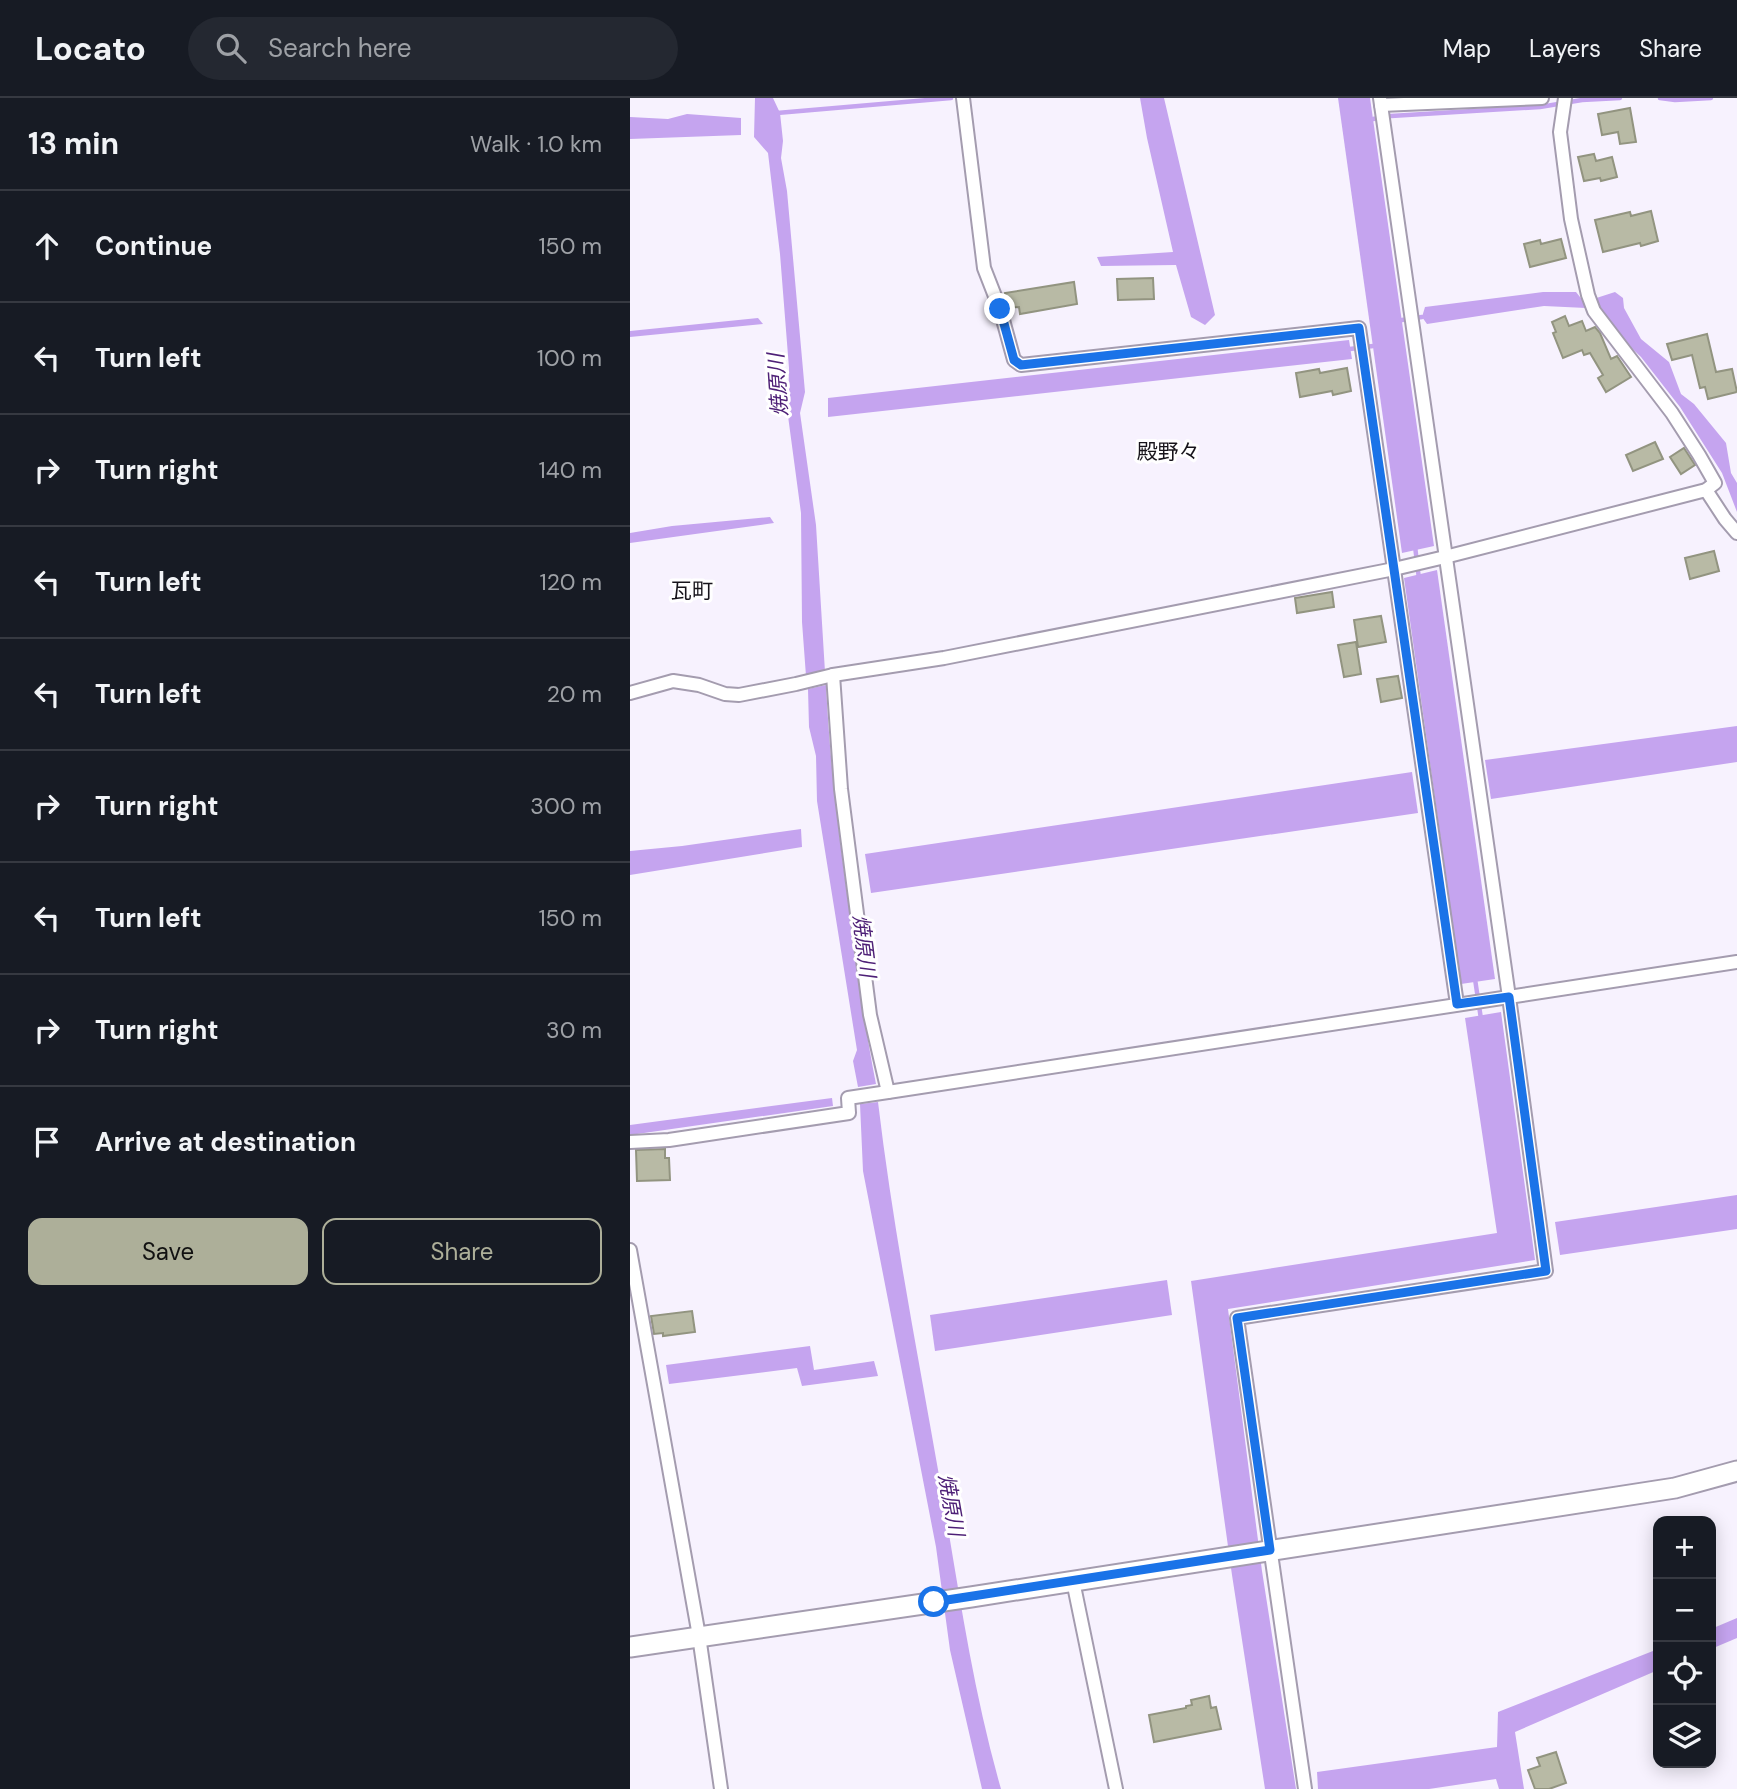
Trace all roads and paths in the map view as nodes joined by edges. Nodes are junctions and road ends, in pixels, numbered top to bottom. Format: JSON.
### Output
{"nodes":[{"id":1,"x":963,"y":98,"type":"edge"},
{"id":2,"x":1542,"y":98,"type":"edge"},
{"id":3,"x":1564,"y":104,"type":"edge"},
{"id":4,"x":1381,"y":110,"type":"edge"},
{"id":5,"x":1706,"y":490,"type":"junction"},
{"id":6,"x":1737,"y":533,"type":"edge"},
{"id":7,"x":1445,"y":557,"type":"junction"},
{"id":8,"x":1394,"y":569,"type":"junction"},
{"id":9,"x":833,"y":675,"type":"junction"},
{"id":10,"x":630,"y":693,"type":"edge"},
{"id":11,"x":1737,"y":962,"type":"edge"},
{"id":12,"x":1506,"y":998,"type":"junction"},
{"id":13,"x":1458,"y":1004,"type":"junction"},
{"id":14,"x":884,"y":1093,"type":"junction"},
{"id":15,"x":630,"y":1142,"type":"edge"},
{"id":16,"x":630,"y":1250,"type":"edge"},
{"id":17,"x":1737,"y":1471,"type":"edge"},
{"id":18,"x":1270,"y":1550,"type":"junction"},
{"id":19,"x":1073,"y":1581,"type":"junction"},
{"id":20,"x":699,"y":1636,"type":"junction"},
{"id":21,"x":630,"y":1647,"type":"edge"},
{"id":22,"x":721,"y":1789,"type":"edge"},
{"id":23,"x":1116,"y":1789,"type":"edge"},
{"id":24,"x":1305,"y":1789,"type":"edge"}],
"edges":[{"from":1,"to":8,"type":"street"},
{"from":2,"to":4,"type":"street"},
{"from":3,"to":5,"type":"street"},
{"from":4,"to":7,"type":"street"},
{"from":5,"to":6,"type":"street"},
{"from":5,"to":7,"type":"street"},
{"from":7,"to":8,"type":"street"},
{"from":7,"to":12,"type":"street"},
{"from":8,"to":9,"type":"street"},
{"from":8,"to":13,"type":"street"},
{"from":9,"to":10,"type":"street"},
{"from":9,"to":14,"type":"street"},
{"from":11,"to":12,"type":"street"},
{"from":12,"to":13,"type":"street"},
{"from":12,"to":18,"type":"street"},
{"from":13,"to":14,"type":"street"},
{"from":14,"to":15,"type":"street"},
{"from":16,"to":20,"type":"street"},
{"from":17,"to":18,"type":"street"},
{"from":18,"to":19,"type":"street"},
{"from":18,"to":24,"type":"street"},
{"from":19,"to":20,"type":"street"},
{"from":19,"to":23,"type":"street"},
{"from":20,"to":21,"type":"street"},
{"from":20,"to":22,"type":"street"}]}
